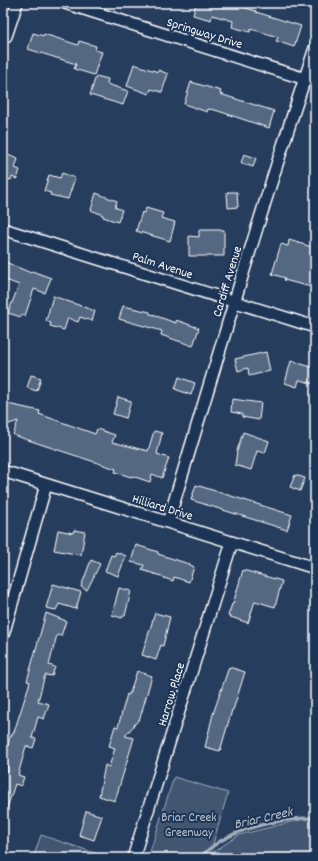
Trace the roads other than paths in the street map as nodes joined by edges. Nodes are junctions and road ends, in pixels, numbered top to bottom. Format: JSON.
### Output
{"nodes":[{"id":1,"x":17,"y":3,"type":"edge"},
{"id":2,"x":64,"y":3,"type":"edge"},
{"id":3,"x":6,"y":36,"type":"dead end"},
{"id":4,"x":315,"y":48,"type":"edge"},
{"id":5,"x":310,"y":80,"type":"edge"},
{"id":6,"x":3,"y":229,"type":"edge"},
{"id":7,"x":234,"y":302,"type":"junction"},
{"id":8,"x":315,"y":327,"type":"edge"},
{"id":9,"x":3,"y":471,"type":"edge"},
{"id":10,"x":46,"y":485,"type":"junction"},
{"id":11,"x":168,"y":522,"type":"junction"},
{"id":12,"x":232,"y":542,"type":"junction"},
{"id":13,"x":315,"y":568,"type":"edge"},
{"id":14,"x":3,"y":635,"type":"edge"},
{"id":15,"x":134,"y":855,"type":"dead end"}],
"edges":[{"from":1,"to":3,"type":"street"},
{"from":2,"to":5,"type":"street","name":"Springway Drive"},
{"from":4,"to":5,"type":"street","name":"Cardiff Avenue"},
{"from":5,"to":7,"type":"street","name":"Cardiff Avenue"},
{"from":6,"to":7,"type":"street","name":"Palm Avenue"},
{"from":7,"to":8,"type":"street","name":"Palm Avenue"},
{"from":7,"to":11,"type":"street","name":"Cardiff Avenue"},
{"from":9,"to":10,"type":"street","name":"Hilliard Drive"},
{"from":10,"to":11,"type":"street","name":"Hilliard Drive"},
{"from":10,"to":14,"type":"street"},
{"from":11,"to":12,"type":"street","name":"Hilliard Drive"},
{"from":12,"to":13,"type":"street","name":"Hilliard Drive"},
{"from":12,"to":15,"type":"street","name":"Harrow Place"}]}
